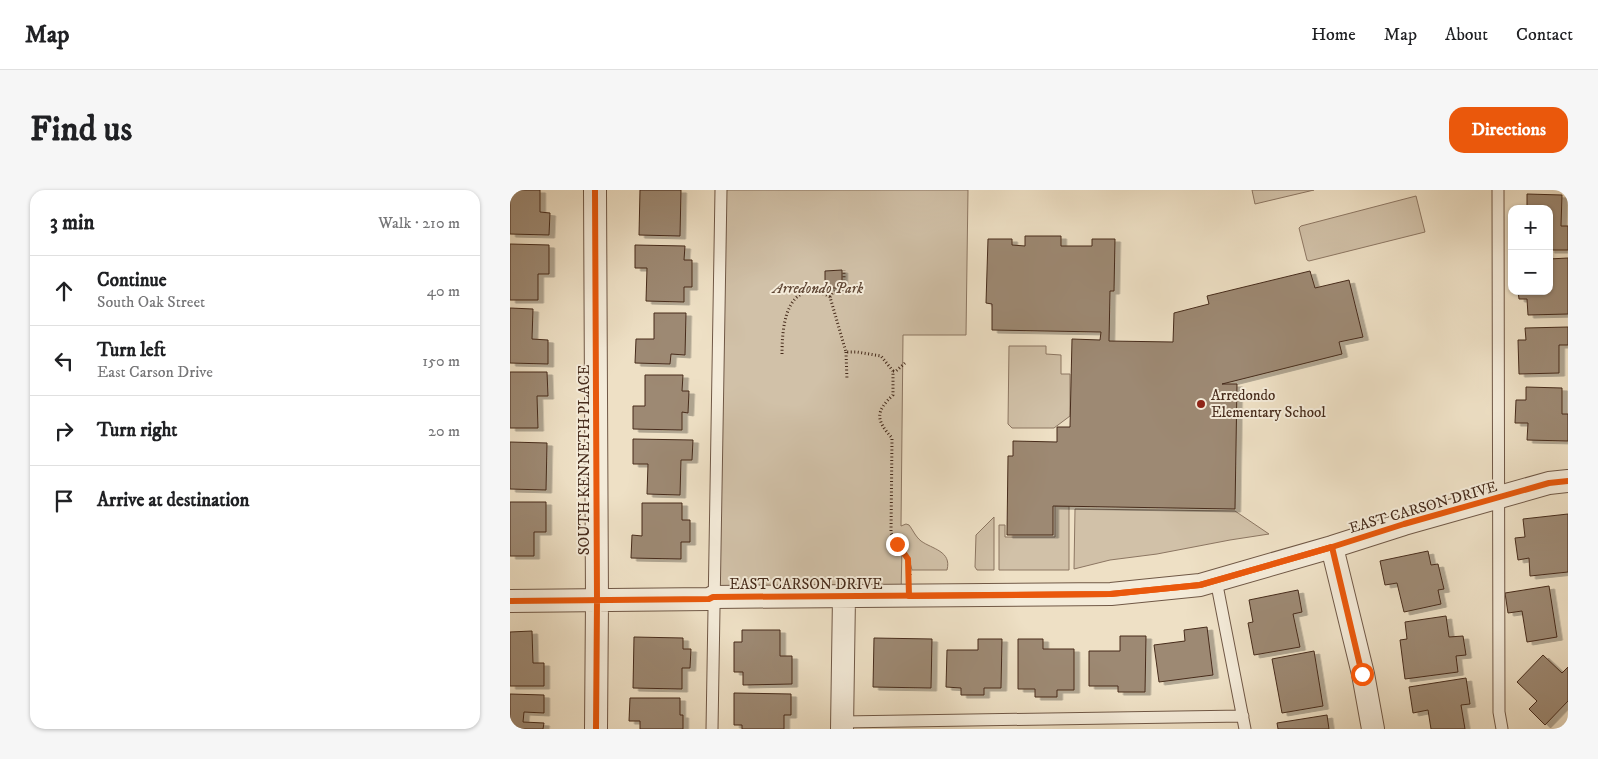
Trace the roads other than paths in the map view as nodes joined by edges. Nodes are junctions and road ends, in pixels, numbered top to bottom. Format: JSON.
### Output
{"nodes":[{"id":1,"x":595,"y":190,"type":"edge"},
{"id":2,"x":721,"y":190,"type":"edge"},
{"id":3,"x":1498,"y":190,"type":"edge"},
{"id":4,"x":1568,"y":481,"type":"edge"},
{"id":5,"x":1499,"y":498,"type":"junction"},
{"id":6,"x":1332,"y":547,"type":"junction"},
{"id":7,"x":1216,"y":580,"type":"junction"},
{"id":8,"x":844,"y":596,"type":"junction"},
{"id":9,"x":714,"y":597,"type":"junction"},
{"id":10,"x":510,"y":601,"type":"edge"},
{"id":11,"x":597,"y":601,"type":"junction"},
{"id":12,"x":1243,"y":716,"type":"junction"},
{"id":13,"x":842,"y":725,"type":"edge"},
{"id":14,"x":596,"y":729,"type":"edge"},
{"id":15,"x":712,"y":729,"type":"edge"},
{"id":16,"x":1245,"y":729,"type":"edge"},
{"id":17,"x":1373,"y":729,"type":"edge"},
{"id":18,"x":1502,"y":729,"type":"edge"}],
"edges":[{"from":1,"to":11,"type":"street","name":"SOUTH KENNETH PLACE"},
{"from":2,"to":9,"type":"lane"},
{"from":3,"to":5,"type":"lane"},
{"from":4,"to":5,"type":"street","name":"EAST CARSON DRIVE"},
{"from":5,"to":6,"type":"street","name":"EAST CARSON DRIVE"},
{"from":5,"to":18,"type":"lane"},
{"from":6,"to":7,"type":"street","name":"EAST CARSON DRIVE"},
{"from":6,"to":17,"type":"street"},
{"from":7,"to":8,"type":"street","name":"EAST CARSON DRIVE"},
{"from":7,"to":12,"type":"lane"},
{"from":8,"to":9,"type":"street","name":"EAST CARSON DRIVE"},
{"from":8,"to":13,"type":"street"},
{"from":9,"to":11,"type":"street","name":"EAST CARSON DRIVE"},
{"from":9,"to":15,"type":"lane"},
{"from":10,"to":11,"type":"street","name":"EAST CARSON DRIVE"},
{"from":11,"to":14,"type":"street","name":"SOUTH KENNETH PLACE"},
{"from":12,"to":13,"type":"lane"},
{"from":12,"to":16,"type":"lane"}]}
